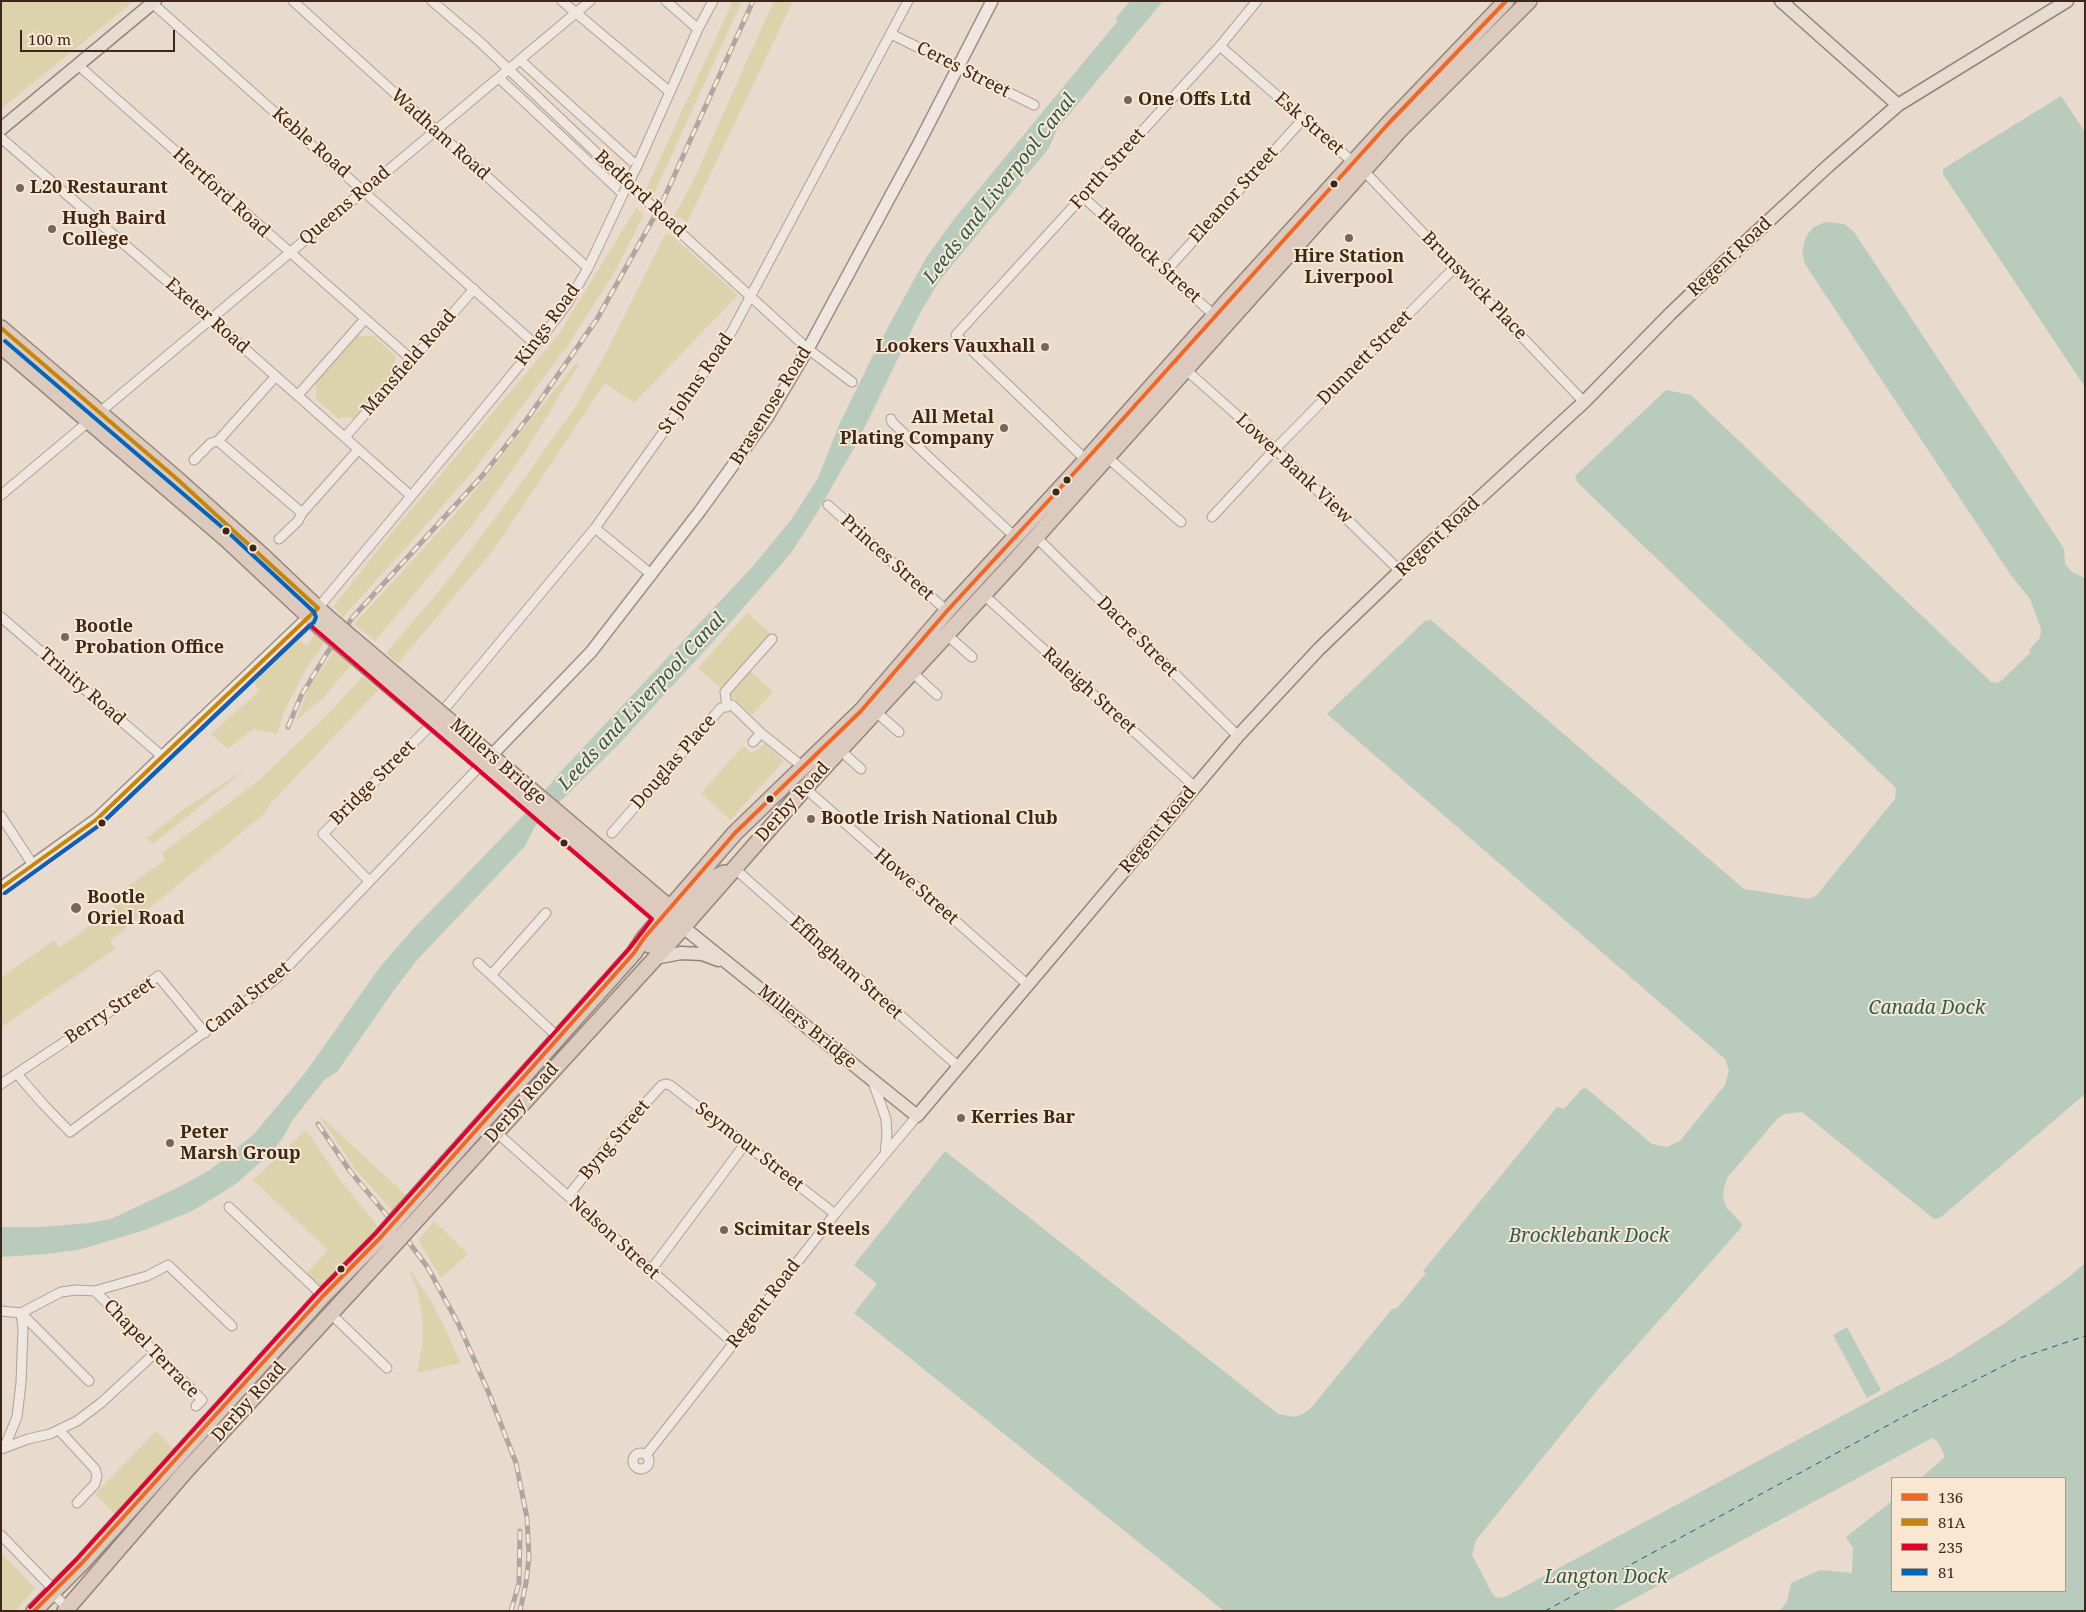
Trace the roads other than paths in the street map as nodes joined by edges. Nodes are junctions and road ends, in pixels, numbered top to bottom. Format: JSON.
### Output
{"nodes":[{"id":1,"x":293,"y":1,"type":"edge"},
{"id":2,"x":432,"y":1,"type":"edge"},
{"id":3,"x":562,"y":1,"type":"edge"},
{"id":4,"x":590,"y":1,"type":"edge"},
{"id":5,"x":666,"y":1,"type":"edge"},
{"id":6,"x":713,"y":1,"type":"edge"},
{"id":7,"x":908,"y":1,"type":"edge"},
{"id":8,"x":992,"y":1,"type":"edge"},
{"id":9,"x":1257,"y":1,"type":"edge"},
{"id":10,"x":1506,"y":1,"type":"edge"},
{"id":11,"x":1529,"y":1,"type":"edge"},
{"id":12,"x":1781,"y":1,"type":"edge"},
{"id":13,"x":2067,"y":1,"type":"edge"},
{"id":14,"x":154,"y":2,"type":"edge"},
{"id":15,"x":576,"y":13,"type":"junction"},
{"id":16,"x":698,"y":29,"type":"junction"},
{"id":17,"x":891,"y":34,"type":"junction"},
{"id":18,"x":1220,"y":46,"type":"junction"},
{"id":19,"x":520,"y":60,"type":"junction"},
{"id":20,"x":78,"y":65,"type":"junction"},
{"id":21,"x":958,"y":68,"type":"junction"},
{"id":22,"x":508,"y":70,"type":"junction"},
{"id":23,"x":498,"y":78,"type":"junction"},
{"id":24,"x":670,"y":92,"type":"junction"},
{"id":25,"x":1034,"y":105,"type":"dead end"},
{"id":26,"x":1898,"y":105,"type":"junction"},
{"id":27,"x":1303,"y":119,"type":"junction"},
{"id":28,"x":1,"y":129,"type":"edge"},
{"id":29,"x":435,"y":131,"type":"junction"},
{"id":30,"x":1,"y":138,"type":"edge"},
{"id":31,"x":637,"y":166,"type":"junction"},
{"id":32,"x":1358,"y":166,"type":"junction"},
{"id":33,"x":364,"y":190,"type":"junction"},
{"id":34,"x":623,"y":194,"type":"junction"},
{"id":35,"x":1083,"y":197,"type":"junction"},
{"id":36,"x":289,"y":253,"type":"junction"},
{"id":37,"x":1455,"y":267,"type":"junction"},
{"id":38,"x":588,"y":268,"type":"junction"},
{"id":39,"x":1166,"y":271,"type":"junction"},
{"id":40,"x":474,"y":289,"type":"junction"},
{"id":41,"x":752,"y":296,"type":"junction"},
{"id":42,"x":1215,"y":316,"type":"junction"},
{"id":43,"x":210,"y":318,"type":"junction"},
{"id":44,"x":365,"y":319,"type":"junction"},
{"id":45,"x":1,"y":328,"type":"edge"},
{"id":46,"x":536,"y":345,"type":"junction"},
{"id":47,"x":1,"y":346,"type":"edge"},
{"id":48,"x":808,"y":349,"type":"junction"},
{"id":49,"x":411,"y":360,"type":"junction"},
{"id":50,"x":1185,"y":369,"type":"junction"},
{"id":51,"x":276,"y":376,"type":"junction"},
{"id":52,"x":852,"y":382,"type":"dead end"},
{"id":53,"x":298,"y":396,"type":"junction"},
{"id":54,"x":1584,"y":402,"type":"junction"},
{"id":55,"x":95,"y":417,"type":"junction"},
{"id":56,"x":892,"y":419,"type":"dead end"},
{"id":57,"x":345,"y":437,"type":"junction"},
{"id":58,"x":218,"y":441,"type":"junction"},
{"id":59,"x":1275,"y":448,"type":"junction"},
{"id":60,"x":358,"y":450,"type":"junction"},
{"id":61,"x":1107,"y":457,"type":"junction"},
{"id":62,"x":194,"y":460,"type":"dead end"},
{"id":63,"x":1086,"y":460,"type":"junction"},
{"id":64,"x":1,"y":495,"type":"edge"},
{"id":65,"x":411,"y":496,"type":"junction"},
{"id":66,"x":828,"y":505,"type":"dead end"},
{"id":67,"x":302,"y":513,"type":"junction"},
{"id":68,"x":1212,"y":517,"type":"dead end"},
{"id":69,"x":1181,"y":522,"type":"dead end"},
{"id":70,"x":596,"y":528,"type":"junction"},
{"id":71,"x":1014,"y":536,"type":"junction"},
{"id":72,"x":1036,"y":537,"type":"junction"},
{"id":73,"x":279,"y":540,"type":"dead end"},
{"id":74,"x":1400,"y":571,"type":"junction"},
{"id":75,"x":652,"y":574,"type":"junction"},
{"id":76,"x":984,"y":595,"type":"junction"},
{"id":77,"x":947,"y":611,"type":"junction"},
{"id":78,"x":318,"y":616,"type":"junction"},
{"id":79,"x":1,"y":617,"type":"edge"},
{"id":80,"x":947,"y":635,"type":"junction"},
{"id":81,"x":772,"y":639,"type":"dead end"},
{"id":82,"x":972,"y":658,"type":"dead end"},
{"id":83,"x":912,"y":673,"type":"junction"},
{"id":84,"x":937,"y":695,"type":"dead end"},
{"id":85,"x":727,"y":707,"type":"junction"},
{"id":86,"x":875,"y":711,"type":"junction"},
{"id":87,"x":428,"y":728,"type":"joint"},
{"id":88,"x":899,"y":732,"type":"dead end"},
{"id":89,"x":761,"y":733,"type":"junction"},
{"id":90,"x":1238,"y":736,"type":"junction"},
{"id":91,"x":753,"y":742,"type":"dead end"},
{"id":92,"x":840,"y":750,"type":"junction"},
{"id":93,"x":164,"y":757,"type":"junction"},
{"id":94,"x":491,"y":764,"type":"junction"},
{"id":95,"x":803,"y":767,"type":"junction"},
{"id":96,"x":861,"y":770,"type":"dead end"},
{"id":97,"x":1195,"y":786,"type":"junction"},
{"id":98,"x":805,"y":788,"type":"junction"},
{"id":99,"x":1,"y":816,"type":"edge"},
{"id":100,"x":612,"y":833,"type":"dead end"},
{"id":101,"x":32,"y":865,"type":"junction"},
{"id":102,"x":734,"y":868,"type":"junction"},
{"id":103,"x":368,"y":881,"type":"junction"},
{"id":104,"x":1,"y":888,"type":"edge"},
{"id":105,"x":546,"y":913,"type":"dead end"},
{"id":106,"x":672,"y":918,"type":"junction"},
{"id":107,"x":655,"y":958,"type":"junction"},
{"id":108,"x":478,"y":963,"type":"dead end"},
{"id":109,"x":728,"y":963,"type":"junction"},
{"id":110,"x":491,"y":975,"type":"junction"},
{"id":111,"x":1028,"y":985,"type":"junction"},
{"id":112,"x":204,"y":1033,"type":"junction"},
{"id":113,"x":558,"y":1037,"type":"junction"},
{"id":114,"x":959,"y":1067,"type":"junction"},
{"id":115,"x":18,"y":1074,"type":"junction"},
{"id":116,"x":872,"y":1080,"type":"junction"},
{"id":117,"x":1,"y":1084,"type":"edge"},
{"id":118,"x":662,"y":1085,"type":"joint"},
{"id":119,"x":917,"y":1116,"type":"junction"},
{"id":120,"x":496,"y":1132,"type":"junction"},
{"id":121,"x":746,"y":1144,"type":"junction"},
{"id":122,"x":885,"y":1155,"type":"junction"},
{"id":123,"x":568,"y":1196,"type":"junction"},
{"id":124,"x":229,"y":1207,"type":"dead end"},
{"id":125,"x":835,"y":1214,"type":"junction"},
{"id":126,"x":406,"y":1221,"type":"junction"},
{"id":127,"x":386,"y":1242,"type":"junction"},
{"id":128,"x":651,"y":1270,"type":"junction"},
{"id":129,"x":95,"y":1291,"type":"junction"},
{"id":130,"x":323,"y":1296,"type":"junction"},
{"id":131,"x":1,"y":1312,"type":"edge"},
{"id":132,"x":21,"y":1313,"type":"junction"},
{"id":133,"x":330,"y":1313,"type":"junction"},
{"id":134,"x":232,"y":1326,"type":"dead end"},
{"id":135,"x":733,"y":1344,"type":"junction"},
{"id":136,"x":155,"y":1353,"type":"junction"},
{"id":137,"x":387,"y":1368,"type":"dead end"},
{"id":138,"x":89,"y":1381,"type":"dead end"},
{"id":139,"x":196,"y":1406,"type":"dead end"},
{"id":140,"x":59,"y":1430,"type":"junction"},
{"id":141,"x":3,"y":1448,"type":"edge"},
{"id":142,"x":646,"y":1455,"type":"dead end"},
{"id":143,"x":77,"y":1503,"type":"dead end"},
{"id":144,"x":1,"y":1534,"type":"edge"},
{"id":145,"x":50,"y":1588,"type":"junction"},
{"id":146,"x":68,"y":1610,"type":"edge"},
{"id":147,"x":34,"y":1611,"type":"edge"}],
"edges":[{"from":1,"to":29,"type":"street","name":"Wadham Road"},
{"from":2,"to":22,"type":"street","name":"Bedford Road"},
{"from":3,"to":15,"type":"street"},
{"from":4,"to":15,"type":"street","name":"Queens Road"},
{"from":5,"to":16,"type":"street"},
{"from":6,"to":16,"type":"street","name":"Kings Road"},
{"from":7,"to":17,"type":"street","name":"St Johns Road"},
{"from":8,"to":21,"type":"main road","name":"Brasenose Road"},
{"from":9,"to":18,"type":"street","name":"Forth Street"},
{"from":10,"to":32,"type":"highway","name":"Derby Road"},
{"from":11,"to":32,"type":"highway","name":"Derby Road"},
{"from":12,"to":26,"type":"main road"},
{"from":13,"to":26,"type":"main road","name":"Regent Road"},
{"from":14,"to":20,"type":"main road"},
{"from":14,"to":33,"type":"street","name":"Keble Road"},
{"from":15,"to":19,"type":"street","name":"Queens Road"},
{"from":15,"to":24,"type":"street"},
{"from":16,"to":24,"type":"street","name":"Kings Road"},
{"from":17,"to":21,"type":"street","name":"Ceres Street"},
{"from":17,"to":41,"type":"street","name":"St Johns Road"},
{"from":18,"to":27,"type":"street","name":"Esk Street"},
{"from":18,"to":35,"type":"street","name":"Forth Street"},
{"from":19,"to":22,"type":"street","name":"Queens Road"},
{"from":19,"to":31,"type":"street","name":"Bedford Road"},
{"from":20,"to":28,"type":"main road"},
{"from":20,"to":36,"type":"street","name":"Hertford Road"},
{"from":21,"to":25,"type":"street","name":"Ceres Street"},
{"from":21,"to":48,"type":"main road","name":"Brasenose Road"},
{"from":22,"to":23,"type":"street","name":"Queens Road"},
{"from":22,"to":41,"type":"street","name":"Bedford Road"},
{"from":23,"to":29,"type":"street","name":"Queens Road"},
{"from":23,"to":34,"type":"street","name":"Bedford Road"},
{"from":24,"to":31,"type":"street","name":"Kings Road"},
{"from":26,"to":54,"type":"main road","name":"Regent Road"},
{"from":27,"to":32,"type":"street","name":"Esk Street"},
{"from":27,"to":39,"type":"street","name":"Eleanor Street"},
{"from":29,"to":33,"type":"street","name":"Queens Road"},
{"from":29,"to":38,"type":"street","name":"Wadham Road"},
{"from":30,"to":43,"type":"street","name":"Exeter Road"},
{"from":31,"to":34,"type":"street","name":"Kings Road","bridge":true},
{"from":32,"to":37,"type":"street","name":"Brunswick Place"},
{"from":32,"to":42,"type":"highway","name":"Derby Road"},
{"from":32,"to":50,"type":"highway","name":"Derby Road"},
{"from":33,"to":36,"type":"street","name":"Queens Road"},
{"from":33,"to":40,"type":"street","name":"Keble Road"},
{"from":34,"to":38,"type":"street","name":"Kings Road"},
{"from":35,"to":39,"type":"street","name":"Haddock Street"},
{"from":35,"to":63,"type":"street","name":"Forth Street"},
{"from":36,"to":43,"type":"street","name":"Queens Road"},
{"from":36,"to":44,"type":"street","name":"Hertford Road"},
{"from":37,"to":54,"type":"street","name":"Brunswick Place"},
{"from":37,"to":59,"type":"street","name":"Dunnett Street"},
{"from":38,"to":46,"type":"street","name":"Kings Road"},
{"from":39,"to":42,"type":"street","name":"Haddock Street"},
{"from":40,"to":46,"type":"street","name":"Keble Road"},
{"from":40,"to":49,"type":"street","name":"Mansfield Road"},
{"from":41,"to":48,"type":"street","name":"Bedford Road"},
{"from":41,"to":70,"type":"street","name":"St Johns Road"},
{"from":42,"to":63,"type":"highway","name":"Derby Road"},
{"from":43,"to":51,"type":"street","name":"Exeter Road"},
{"from":43,"to":55,"type":"street","name":"Queens Road"},
{"from":44,"to":49,"type":"street","name":"Hertford Road"},
{"from":44,"to":53,"type":"street"},
{"from":45,"to":55,"type":"highway"},
{"from":46,"to":65,"type":"street","name":"Kings Road"},
{"from":47,"to":55,"type":"highway"},
{"from":48,"to":52,"type":"street","name":"Bedford Road"},
{"from":48,"to":75,"type":"main road","name":"Brasenose Road"},
{"from":49,"to":57,"type":"street","name":"Mansfield Road"},
{"from":50,"to":59,"type":"street","name":"Lower Bank View"},
{"from":50,"to":61,"type":"highway","name":"Derby Road"},
{"from":51,"to":53,"type":"street","name":"Exeter Road"},
{"from":51,"to":58,"type":"street"},
{"from":53,"to":57,"type":"street","name":"Exeter Road"},
{"from":54,"to":74,"type":"main road","name":"Regent Road"},
{"from":55,"to":64,"type":"street","name":"Queens Road"},
{"from":55,"to":78,"type":"highway","name":"Millers Bridge"},
{"from":56,"to":71,"type":"street"},
{"from":57,"to":60,"type":"street","name":"Exeter Road"},
{"from":58,"to":62,"type":"street"},
{"from":58,"to":67,"type":"street"},
{"from":59,"to":68,"type":"street","name":"Dunnett Street"},
{"from":59,"to":74,"type":"street","name":"Lower Bank View"},
{"from":60,"to":65,"type":"street","name":"Exeter Road"},
{"from":60,"to":67,"type":"street"},
{"from":61,"to":69,"type":"street"},
{"from":61,"to":72,"type":"highway","name":"Derby Road"},
{"from":63,"to":71,"type":"highway","name":"Derby Road"},
{"from":65,"to":78,"type":"street","name":"Kings Road"},
{"from":66,"to":77,"type":"street","name":"Princes Street"},
{"from":67,"to":73,"type":"street"},
{"from":70,"to":75,"type":"street"},
{"from":70,"to":87,"type":"street","name":"St Johns Road"},
{"from":71,"to":77,"type":"highway","name":"Derby Road"},
{"from":72,"to":76,"type":"highway","name":"Derby Road"},
{"from":72,"to":90,"type":"street","name":"Dacre Street"},
{"from":74,"to":90,"type":"main road","name":"Regent Road"},
{"from":75,"to":94,"type":"main road","name":"Brasenose Road"},
{"from":76,"to":80,"type":"highway","name":"Derby Road"},
{"from":76,"to":97,"type":"street","name":"Raleigh Street"},
{"from":77,"to":95,"type":"highway","name":"Derby Road"},
{"from":78,"to":93,"type":"main road"},
{"from":78,"to":94,"type":"highway","name":"Millers Bridge","bridge":true},
{"from":79,"to":93,"type":"street","name":"Trinity Road"},
{"from":80,"to":82,"type":"street"},
{"from":80,"to":83,"type":"highway","name":"Derby Road"},
{"from":81,"to":85,"type":"street"},
{"from":83,"to":84,"type":"street"},
{"from":83,"to":86,"type":"highway","name":"Derby Road"},
{"from":85,"to":89,"type":"street","name":"Douglas Place"},
{"from":85,"to":100,"type":"street","name":"Douglas Place"},
{"from":86,"to":88,"type":"street"},
{"from":86,"to":92,"type":"highway","name":"Derby Road"},
{"from":87,"to":103,"type":"street","name":"Bridge Street"},
{"from":89,"to":91,"type":"street"},
{"from":89,"to":95,"type":"street","name":"Douglas Place"},
{"from":90,"to":97,"type":"main road","name":"Regent Road"},
{"from":92,"to":96,"type":"street"},
{"from":92,"to":98,"type":"highway","name":"Derby Road"},
{"from":93,"to":101,"type":"main road"},
{"from":94,"to":103,"type":"street","name":"Canal Street"},
{"from":94,"to":106,"type":"highway","name":"Millers Bridge"},
{"from":95,"to":106,"type":"highway","name":"Derby Road"},
{"from":97,"to":111,"type":"main road","name":"Regent Road"},
{"from":98,"to":102,"type":"highway","name":"Derby Road"},
{"from":98,"to":111,"type":"street","name":"Howe Street"},
{"from":99,"to":101,"type":"street"},
{"from":101,"to":104,"type":"main road"},
{"from":102,"to":106,"type":"highway","name":"Derby Road"},
{"from":102,"to":114,"type":"street","name":"Effingham Street"},
{"from":103,"to":112,"type":"street","name":"Canal Street"},
{"from":105,"to":110,"type":"street"},
{"from":106,"to":107,"type":"highway","name":"Derby Road"},
{"from":106,"to":109,"type":"main road","name":"Millers Bridge"},
{"from":106,"to":113,"type":"highway","name":"Derby Road"},
{"from":107,"to":109,"type":"main road"},
{"from":107,"to":120,"type":"highway","name":"Derby Road"},
{"from":108,"to":110,"type":"street"},
{"from":109,"to":116,"type":"main road","name":"Millers Bridge"},
{"from":110,"to":113,"type":"street"},
{"from":111,"to":114,"type":"main road","name":"Regent Road"},
{"from":112,"to":115,"type":"street","name":"Berry Street"},
{"from":112,"to":115,"type":"street","name":"Canal Street"},
{"from":113,"to":126,"type":"highway","name":"Derby Road"},
{"from":114,"to":119,"type":"main road","name":"Regent Road"},
{"from":115,"to":117,"type":"street","name":"Berry Street"},
{"from":116,"to":119,"type":"main road","name":"Millers Bridge"},
{"from":116,"to":122,"type":"street"},
{"from":118,"to":121,"type":"street","name":"Seymour Street"},
{"from":118,"to":123,"type":"street","name":"Byng Street"},
{"from":119,"to":122,"type":"street","name":"Regent Road"},
{"from":120,"to":123,"type":"street","name":"Nelson Street"},
{"from":120,"to":126,"type":"highway","name":"Derby Road"},
{"from":121,"to":125,"type":"street","name":"Seymour Street"},
{"from":121,"to":128,"type":"street"},
{"from":122,"to":125,"type":"street","name":"Regent Road"},
{"from":123,"to":128,"type":"street","name":"Nelson Street"},
{"from":124,"to":130,"type":"street"},
{"from":125,"to":135,"type":"street","name":"Regent Road"},
{"from":126,"to":127,"type":"highway","name":"Derby Road","bridge":true},
{"from":127,"to":130,"type":"highway","name":"Derby Road"},
{"from":127,"to":133,"type":"highway","name":"Derby Road"},
{"from":128,"to":135,"type":"street","name":"Nelson Street"},
{"from":129,"to":132,"type":"street"},
{"from":129,"to":134,"type":"street"},
{"from":129,"to":136,"type":"street","name":"Chapel Terrace"},
{"from":130,"to":145,"type":"highway","name":"Derby Road"},
{"from":131,"to":132,"type":"street"},
{"from":132,"to":138,"type":"street"},
{"from":132,"to":141,"type":"street"},
{"from":133,"to":137,"type":"street"},
{"from":133,"to":146,"type":"highway","name":"Derby Road"},
{"from":135,"to":142,"type":"street","name":"Regent Road"},
{"from":136,"to":139,"type":"street","name":"Chapel Terrace"},
{"from":136,"to":140,"type":"street"},
{"from":140,"to":141,"type":"street"},
{"from":140,"to":143,"type":"street"},
{"from":144,"to":145,"type":"street"},
{"from":145,"to":146,"type":"street"},
{"from":145,"to":147,"type":"highway","name":"Derby Road"}]}
